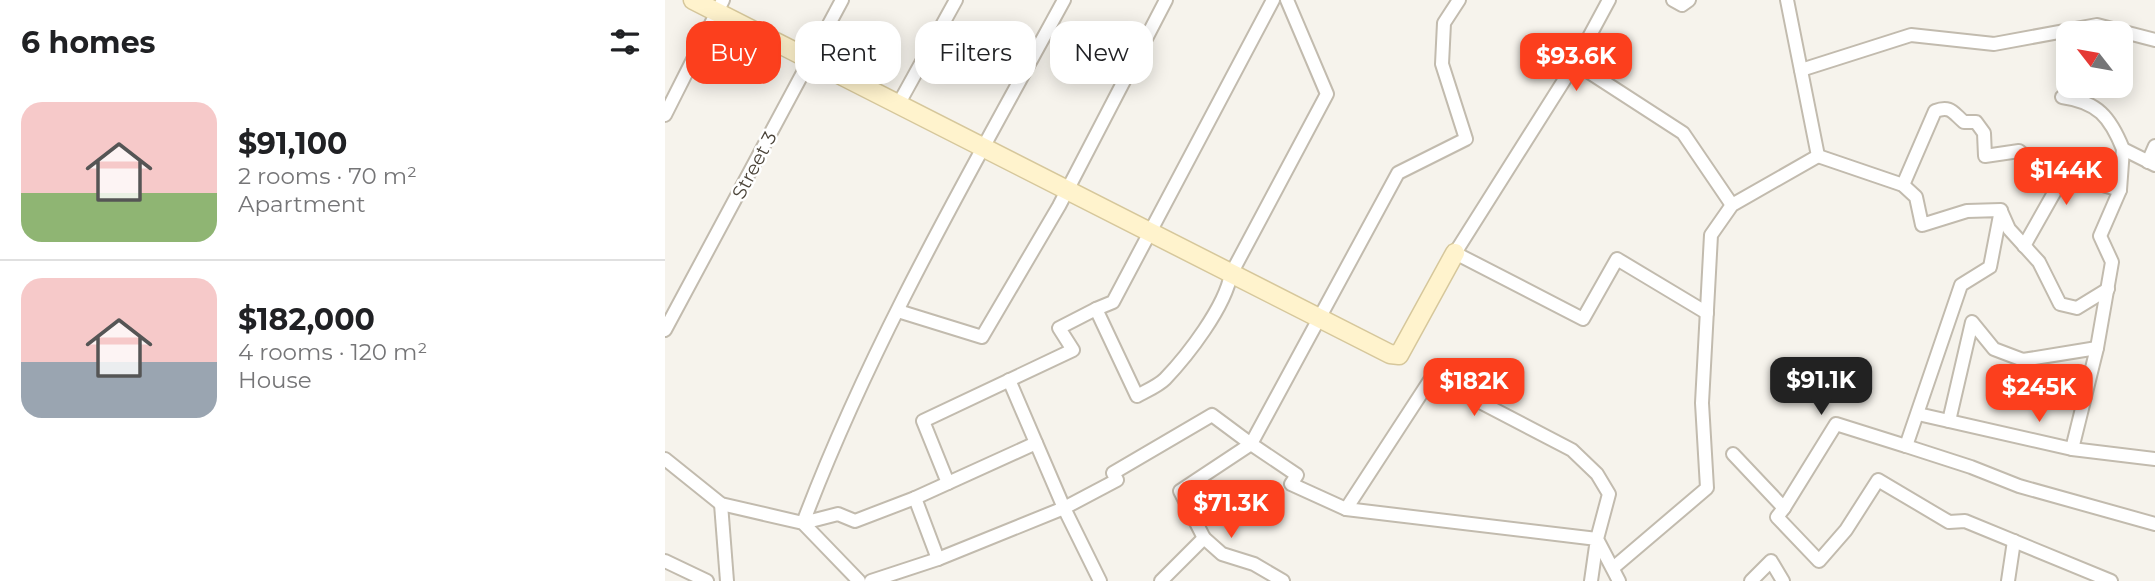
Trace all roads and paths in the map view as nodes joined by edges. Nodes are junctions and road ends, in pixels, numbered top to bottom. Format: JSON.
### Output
{"nodes":[{"id":1,"x":693,"y":0,"type":"edge"},
{"id":2,"x":842,"y":0,"type":"edge"},
{"id":3,"x":956,"y":0,"type":"edge"},
{"id":4,"x":1064,"y":0,"type":"edge"},
{"id":5,"x":1166,"y":0,"type":"edge"},
{"id":6,"x":1273,"y":0,"type":"edge"},
{"id":7,"x":1287,"y":0,"type":"edge"},
{"id":8,"x":1459,"y":0,"type":"edge"},
{"id":9,"x":1609,"y":0,"type":"edge"},
{"id":10,"x":1673,"y":0,"type":"edge"},
{"id":11,"x":1689,"y":0,"type":"edge"},
{"id":12,"x":1787,"y":0,"type":"edge"},
{"id":13,"x":719,"y":6,"type":"edge"},
{"id":14,"x":831,"y":21,"type":"edge"},
{"id":15,"x":2155,"y":40,"type":"edge"},
{"id":16,"x":795,"y":51,"type":"edge"},
{"id":17,"x":1575,"y":63,"type":"junction"},
{"id":18,"x":1801,"y":70,"type":"junction"},
{"id":19,"x":797,"y":84,"type":"edge"},
{"id":20,"x":857,"y":84,"type":"edge"},
{"id":21,"x":2070,"y":98,"type":"edge"},
{"id":22,"x":898,"y":105,"type":"junction"},
{"id":23,"x":665,"y":115,"type":"edge"},
{"id":24,"x":2155,"y":146,"type":"edge"},
{"id":25,"x":983,"y":149,"type":"junction"},
{"id":26,"x":2123,"y":149,"type":"junction"},
{"id":27,"x":1818,"y":156,"type":"junction"},
{"id":28,"x":2152,"y":163,"type":"edge"},
{"id":29,"x":2059,"y":184,"type":"junction"},
{"id":30,"x":1903,"y":185,"type":"junction"},
{"id":31,"x":2120,"y":190,"type":"junction"},
{"id":32,"x":1066,"y":192,"type":"junction"},
{"id":33,"x":1732,"y":205,"type":"junction"},
{"id":34,"x":2001,"y":211,"type":"junction"},
{"id":35,"x":1148,"y":232,"type":"junction"},
{"id":36,"x":2024,"y":246,"type":"junction"},
{"id":37,"x":1455,"y":253,"type":"junction"},
{"id":38,"x":1231,"y":275,"type":"junction"},
{"id":39,"x":2108,"y":289,"type":"junction"},
{"id":40,"x":1096,"y":310,"type":"junction"},
{"id":41,"x":898,"y":312,"type":"junction"},
{"id":42,"x":1707,"y":313,"type":"junction"},
{"id":43,"x":1320,"y":317,"type":"junction"},
{"id":44,"x":666,"y":330,"type":"edge"},
{"id":45,"x":2097,"y":348,"type":"junction"},
{"id":46,"x":1009,"y":380,"type":"junction"},
{"id":47,"x":1917,"y":414,"type":"junction"},
{"id":48,"x":1949,"y":421,"type":"junction"},
{"id":49,"x":1036,"y":443,"type":"junction"},
{"id":50,"x":1251,"y":444,"type":"junction"},
{"id":51,"x":1906,"y":446,"type":"junction"},
{"id":52,"x":2072,"y":449,"type":"junction"},
{"id":53,"x":1733,"y":454,"type":"dead end"},
{"id":54,"x":665,"y":459,"type":"edge"},
{"id":55,"x":2155,"y":459,"type":"edge"},
{"id":56,"x":948,"y":483,"type":"junction"},
{"id":57,"x":915,"y":498,"type":"junction"},
{"id":58,"x":721,"y":504,"type":"junction"},
{"id":59,"x":1064,"y":508,"type":"junction"},
{"id":60,"x":1784,"y":508,"type":"junction"},
{"id":61,"x":1346,"y":509,"type":"junction"},
{"id":62,"x":803,"y":523,"type":"junction"},
{"id":63,"x":2155,"y":524,"type":"edge"},
{"id":64,"x":1204,"y":538,"type":"junction"},
{"id":65,"x":1597,"y":538,"type":"junction"},
{"id":66,"x":2014,"y":541,"type":"junction"},
{"id":67,"x":938,"y":559,"type":"junction"},
{"id":68,"x":665,"y":561,"type":"edge"},
{"id":69,"x":1613,"y":568,"type":"junction"},
{"id":70,"x":707,"y":581,"type":"edge"},
{"id":71,"x":727,"y":581,"type":"edge"},
{"id":72,"x":859,"y":581,"type":"edge"},
{"id":73,"x":871,"y":581,"type":"edge"},
{"id":74,"x":1100,"y":581,"type":"edge"},
{"id":75,"x":1161,"y":581,"type":"edge"},
{"id":76,"x":1283,"y":581,"type":"edge"},
{"id":77,"x":1591,"y":581,"type":"edge"},
{"id":78,"x":1619,"y":581,"type":"edge"},
{"id":79,"x":1751,"y":581,"type":"edge"},
{"id":80,"x":1783,"y":581,"type":"edge"},
{"id":81,"x":2008,"y":581,"type":"edge"},
{"id":82,"x":2111,"y":581,"type":"edge"}],
"edges":[{"from":1,"to":13,"type":"street"},
{"from":2,"to":14,"type":"street","name":"Street 3"},
{"from":3,"to":22,"type":"street"},
{"from":4,"to":25,"type":"street"},
{"from":5,"to":32,"type":"street"},
{"from":6,"to":35,"type":"street"},
{"from":7,"to":38,"type":"street"},
{"from":8,"to":43,"type":"street"},
{"from":9,"to":17,"type":"street"},
{"from":10,"to":11,"type":"street"},
{"from":12,"to":18,"type":"street"},
{"from":13,"to":16,"type":"street"},
{"from":13,"to":23,"type":"street"},
{"from":15,"to":18,"type":"street"},
{"from":17,"to":33,"type":"street"},
{"from":17,"to":37,"type":"street"},
{"from":18,"to":27,"type":"street"},
{"from":19,"to":44,"type":"street","name":"Street 3"},
{"from":20,"to":22,"type":"street"},
{"from":21,"to":26,"type":"street"},
{"from":22,"to":25,"type":"street"},
{"from":24,"to":28,"type":"street"},
{"from":25,"to":32,"type":"street"},
{"from":25,"to":41,"type":"street"},
{"from":26,"to":28,"type":"street"},
{"from":26,"to":31,"type":"street"},
{"from":27,"to":30,"type":"street"},
{"from":27,"to":33,"type":"street"},
{"from":29,"to":30,"type":"street"},
{"from":29,"to":31,"type":"street"},
{"from":29,"to":36,"type":"street"},
{"from":30,"to":34,"type":"street"},
{"from":31,"to":39,"type":"street"},
{"from":32,"to":35,"type":"street"},
{"from":32,"to":41,"type":"street"},
{"from":33,"to":42,"type":"street"},
{"from":34,"to":36,"type":"street"},
{"from":34,"to":47,"type":"street"},
{"from":35,"to":38,"type":"street"},
{"from":35,"to":40,"type":"street"},
{"from":36,"to":39,"type":"street"},
{"from":37,"to":42,"type":"street"},
{"from":37,"to":43,"type":"street"},
{"from":38,"to":40,"type":"street"},
{"from":38,"to":43,"type":"street"},
{"from":39,"to":45,"type":"street"},
{"from":40,"to":46,"type":"street"},
{"from":41,"to":62,"type":"street"},
{"from":42,"to":69,"type":"street"},
{"from":43,"to":50,"type":"street"},
{"from":45,"to":48,"type":"street"},
{"from":45,"to":52,"type":"street"},
{"from":46,"to":49,"type":"street"},
{"from":46,"to":56,"type":"street"},
{"from":47,"to":48,"type":"street"},
{"from":47,"to":51,"type":"street"},
{"from":48,"to":52,"type":"street"},
{"from":49,"to":56,"type":"street"},
{"from":49,"to":59,"type":"street"},
{"from":50,"to":59,"type":"street"},
{"from":50,"to":61,"type":"street"},
{"from":50,"to":64,"type":"street"},
{"from":51,"to":60,"type":"street"},
{"from":51,"to":63,"type":"street"},
{"from":52,"to":55,"type":"street"},
{"from":53,"to":60,"type":"street"},
{"from":54,"to":58,"type":"street"},
{"from":56,"to":57,"type":"street"},
{"from":57,"to":62,"type":"street"},
{"from":57,"to":67,"type":"street"},
{"from":58,"to":62,"type":"street"},
{"from":58,"to":71,"type":"street"},
{"from":59,"to":67,"type":"street"},
{"from":59,"to":74,"type":"street"},
{"from":60,"to":66,"type":"street"},
{"from":61,"to":65,"type":"street"},
{"from":61,"to":65,"type":"street"},
{"from":62,"to":72,"type":"street"},
{"from":64,"to":75,"type":"street"},
{"from":64,"to":76,"type":"street"},
{"from":65,"to":69,"type":"street"},
{"from":65,"to":77,"type":"street"},
{"from":66,"to":81,"type":"street"},
{"from":66,"to":82,"type":"street"},
{"from":67,"to":73,"type":"street"},
{"from":68,"to":70,"type":"street"},
{"from":69,"to":78,"type":"street"},
{"from":79,"to":80,"type":"street"}]}
